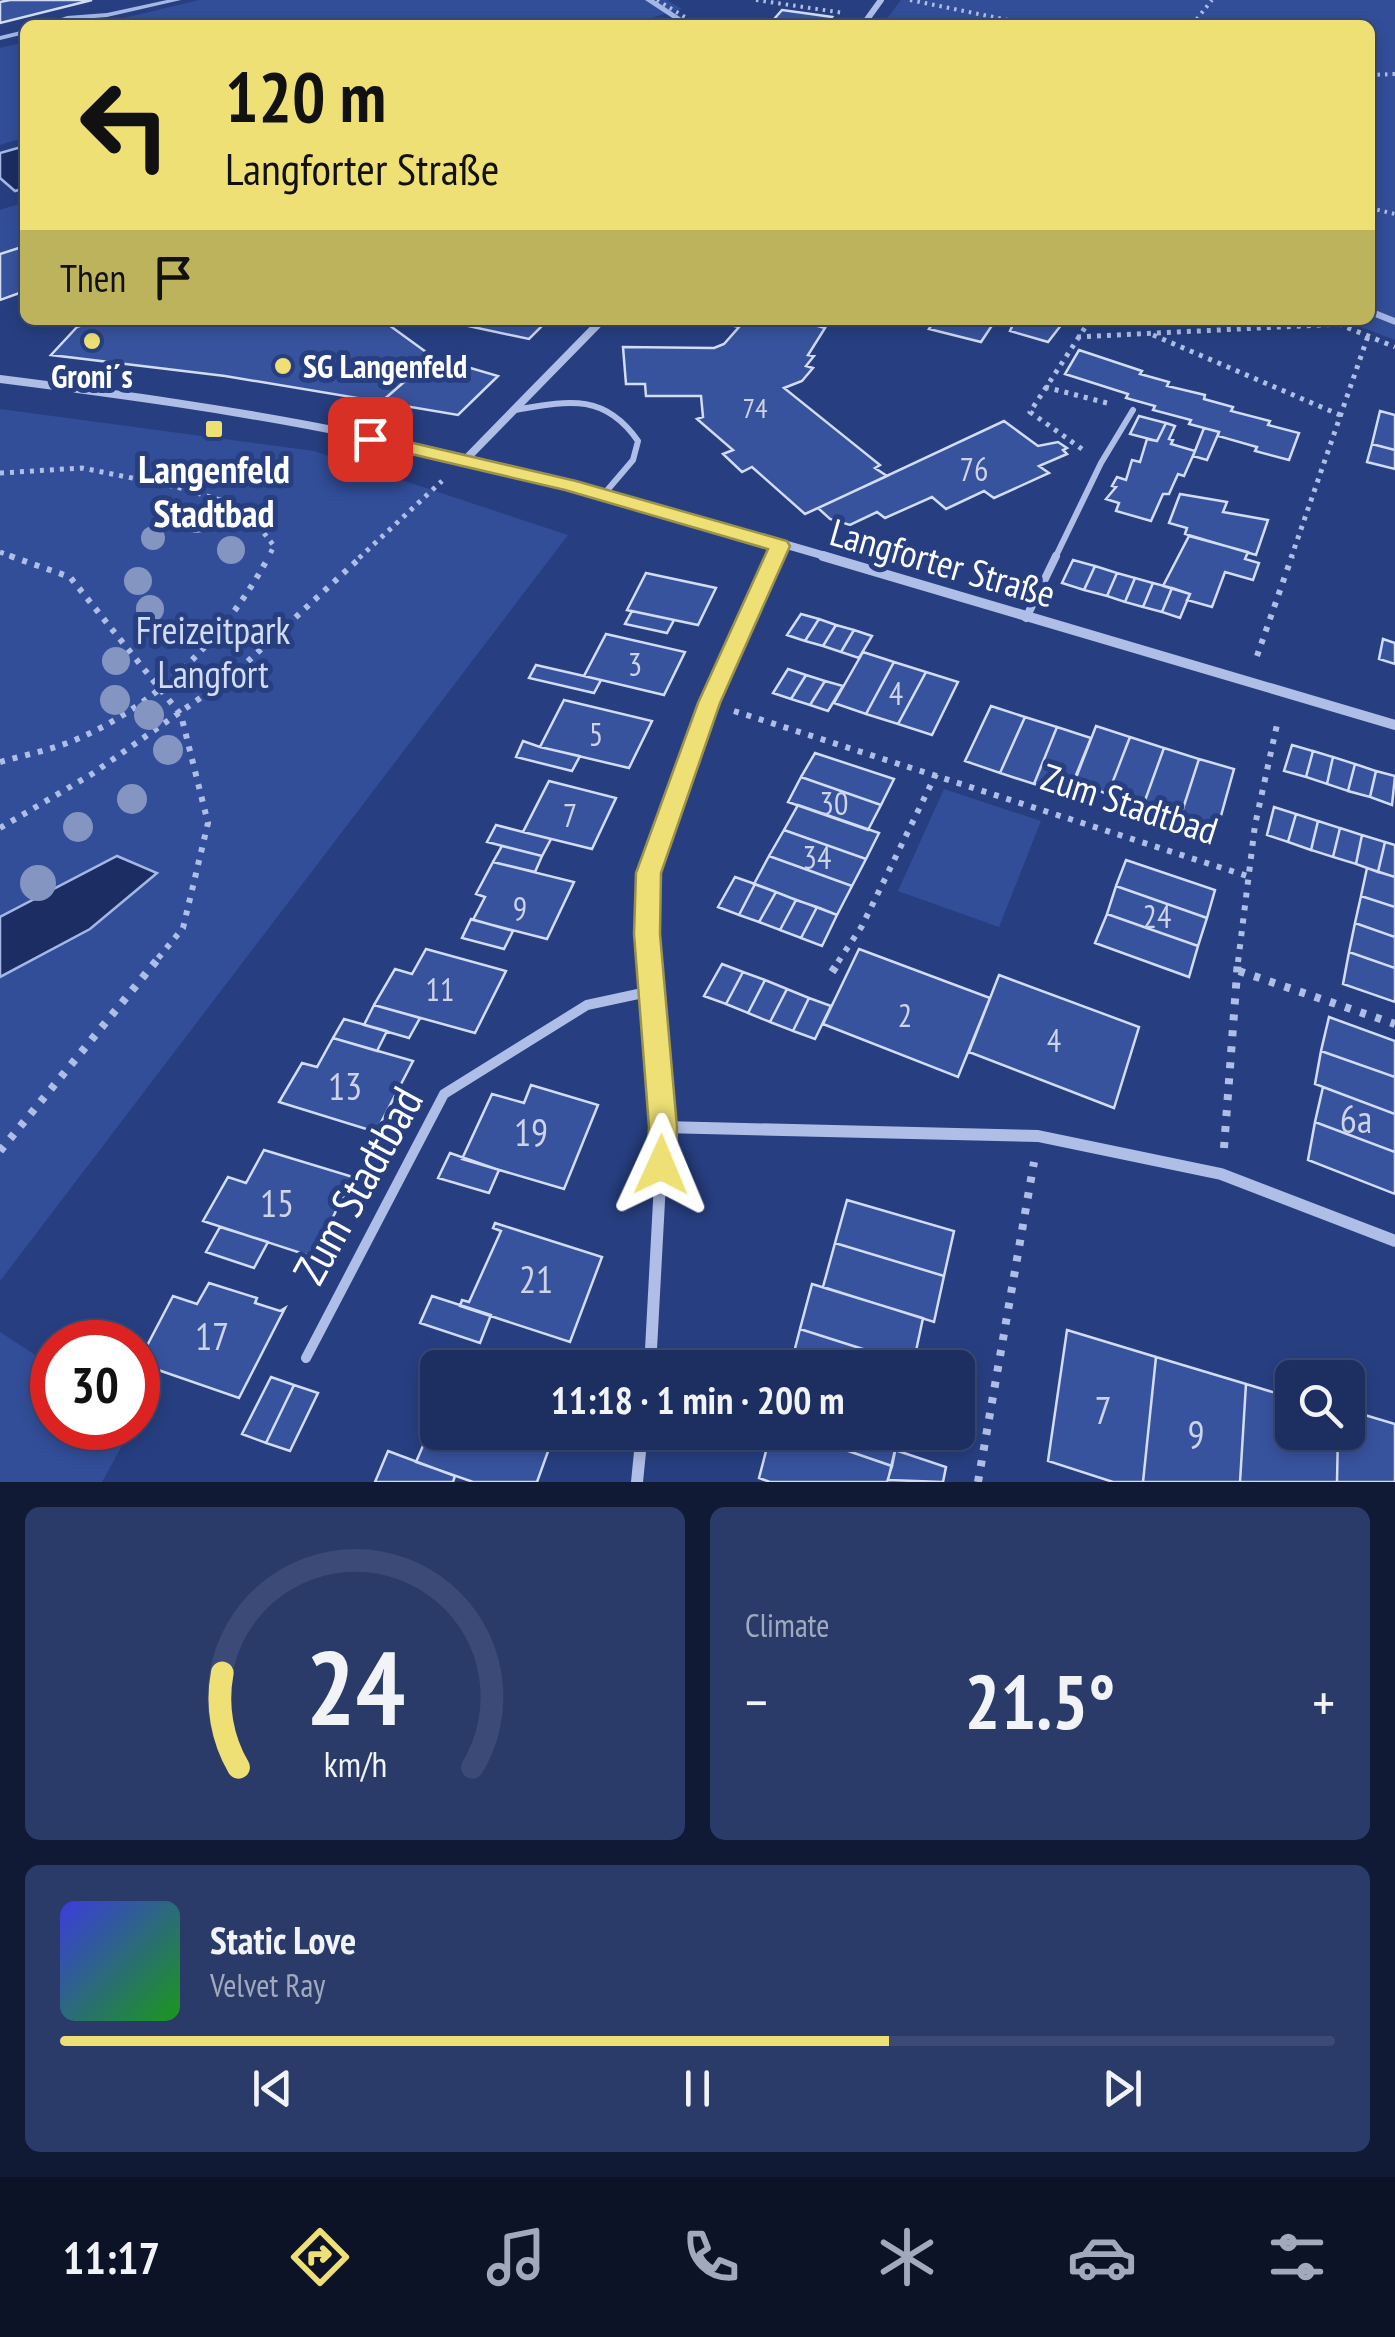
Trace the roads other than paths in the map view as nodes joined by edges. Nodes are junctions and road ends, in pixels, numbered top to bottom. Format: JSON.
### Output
{"nodes":[{"id":1,"x":597,"y":325,"type":"edge"},
{"id":2,"x":0,"y":378,"type":"edge"},
{"id":3,"x":515,"y":410,"type":"junction"},
{"id":4,"x":1134,"y":410,"type":"road end"},
{"id":5,"x":466,"y":459,"type":"junction"},
{"id":6,"x":604,"y":494,"type":"junction"},
{"id":7,"x":780,"y":546,"type":"junction"},
{"id":8,"x":1026,"y":618,"type":"junction"},
{"id":9,"x":1395,"y":726,"type":"edge"},
{"id":10,"x":652,"y":991,"type":"junction"},
{"id":11,"x":663,"y":1127,"type":"junction"},
{"id":12,"x":1395,"y":1240,"type":"edge"},
{"id":13,"x":651,"y":1350,"type":"edge"},
{"id":14,"x":306,"y":1358,"type":"dead end"},
{"id":15,"x":640,"y":1450,"type":"edge"},
{"id":16,"x":636,"y":1482,"type":"edge"}],
"edges":[{"from":1,"to":3,"type":"street"},
{"from":2,"to":5,"type":"street","name":"Langforter Straße"},
{"from":3,"to":5,"type":"street"},
{"from":3,"to":6,"type":"lane"},
{"from":4,"to":8,"type":"lane"},
{"from":5,"to":6,"type":"street","name":"Langforter Straße"},
{"from":6,"to":7,"type":"street","name":"Langforter Straße"},
{"from":7,"to":8,"type":"street","name":"Langforter Straße"},
{"from":7,"to":10,"type":"street"},
{"from":8,"to":9,"type":"street","name":"Langforter Straße"},
{"from":10,"to":11,"type":"street"},
{"from":10,"to":14,"type":"lane","name":"Zum Stadtbad"},
{"from":11,"to":12,"type":"street"},
{"from":11,"to":13,"type":"street"},
{"from":15,"to":16,"type":"street"}]}
